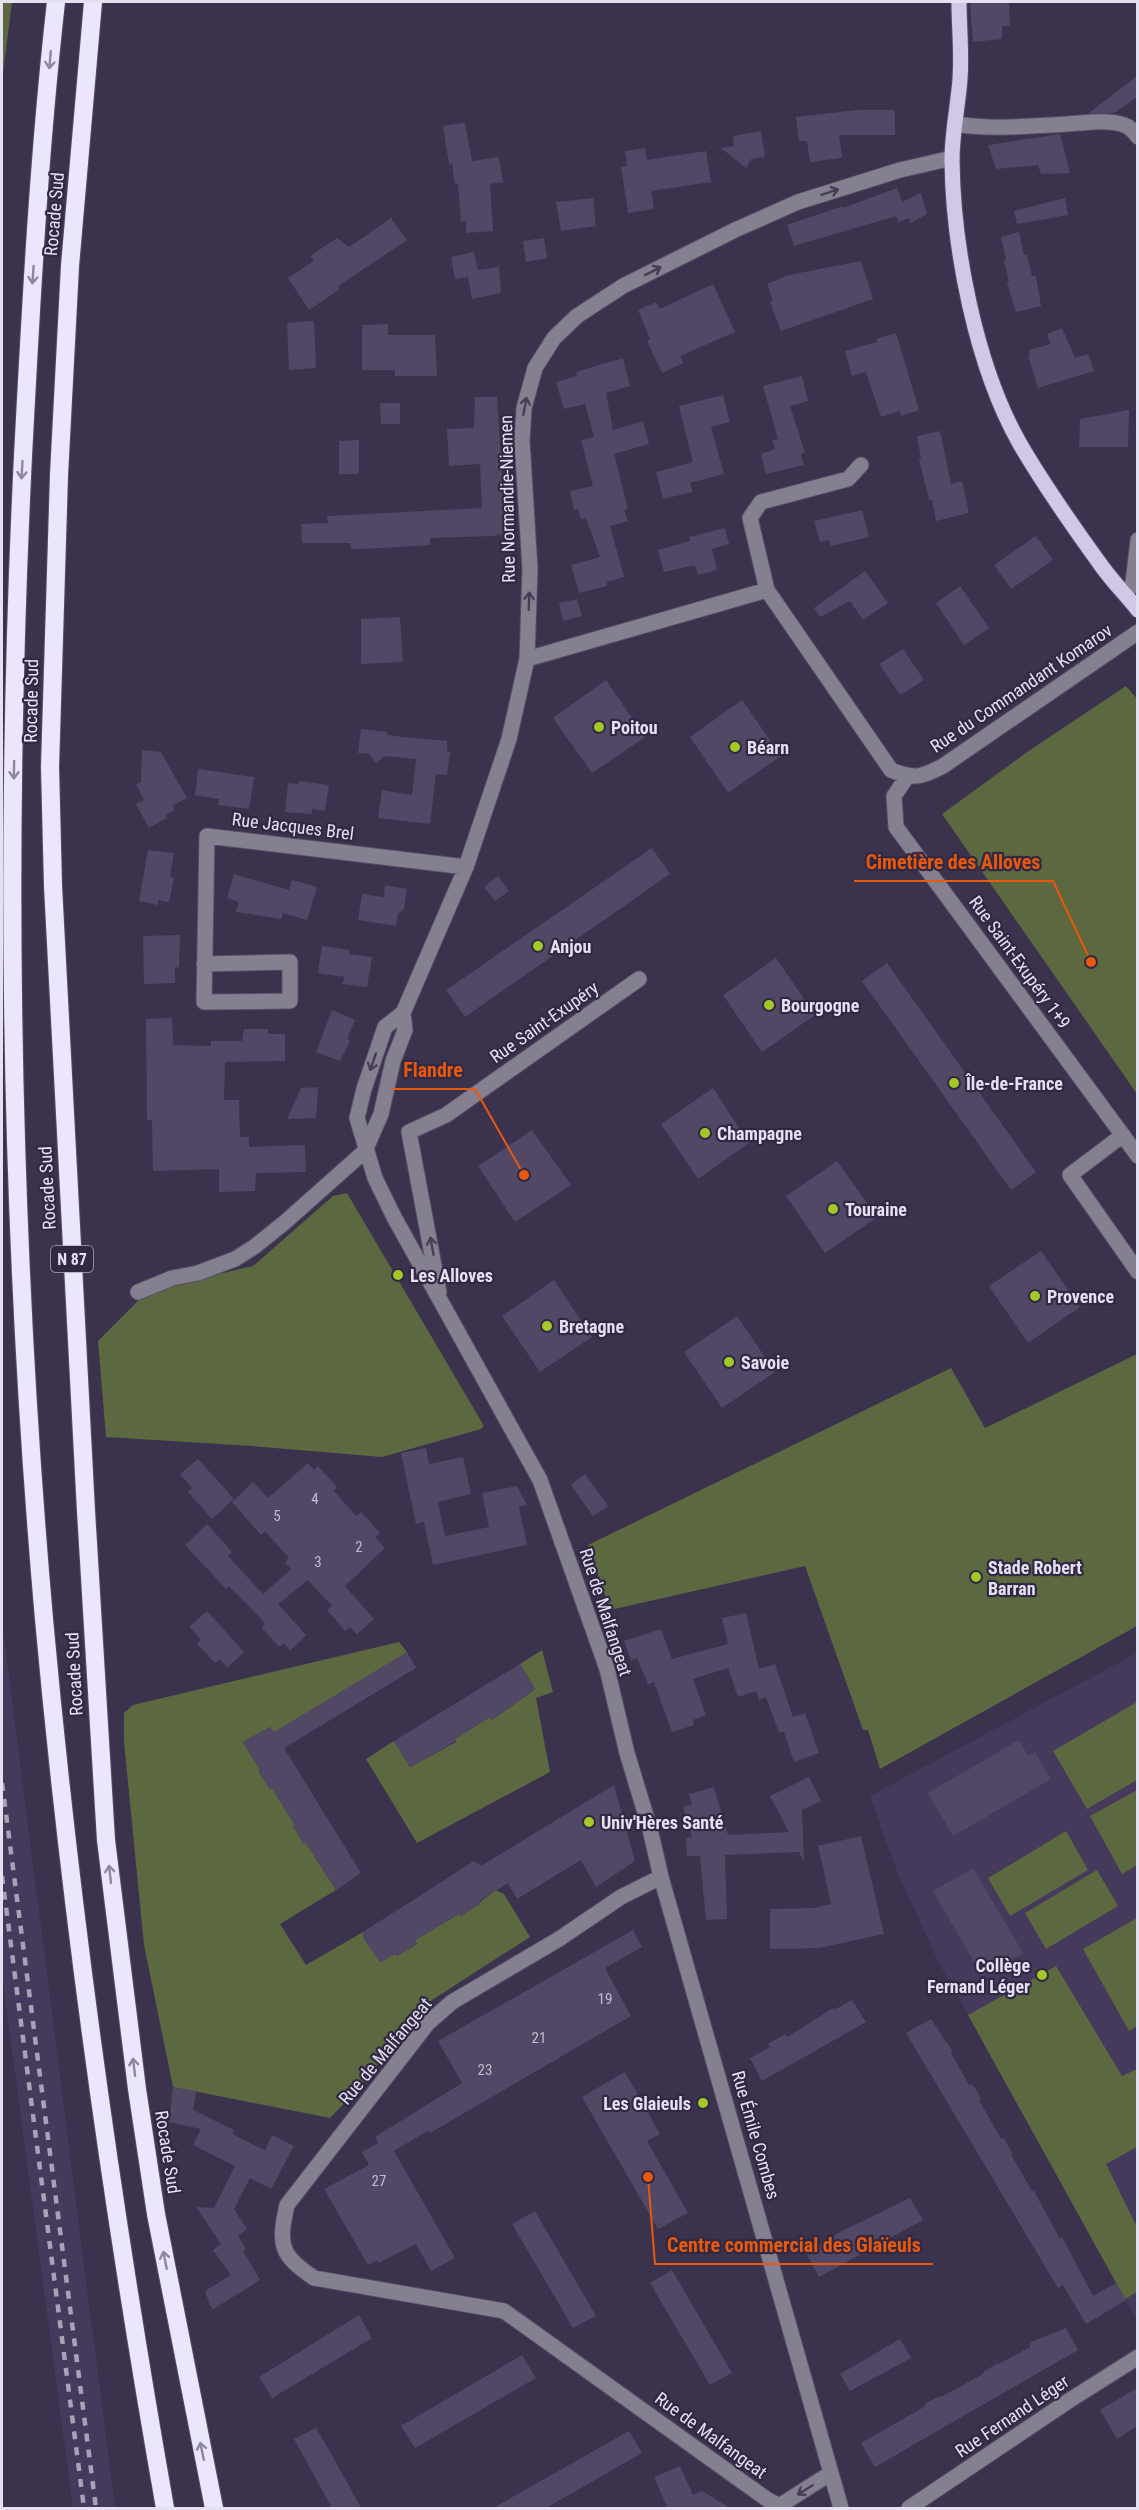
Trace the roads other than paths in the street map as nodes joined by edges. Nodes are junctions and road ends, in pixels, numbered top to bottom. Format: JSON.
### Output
{"nodes":[{"id":1,"x":56,"y":2,"type":"edge"},
{"id":2,"x":93,"y":2,"type":"edge"},
{"id":3,"x":959,"y":2,"type":"edge"},
{"id":4,"x":955,"y":124,"type":"junction"},
{"id":5,"x":1135,"y":128,"type":"edge"},
{"id":6,"x":952,"y":158,"type":"junction"},
{"id":7,"x":861,"y":465,"type":"dead end"},
{"id":8,"x":1137,"y":540,"type":"edge"},
{"id":9,"x":767,"y":590,"type":"junction"},
{"id":10,"x":1126,"y":594,"type":"junction"},
{"id":11,"x":1137,"y":610,"type":"edge"},
{"id":12,"x":1137,"y":632,"type":"edge"},
{"id":13,"x":527,"y":659,"type":"junction"},
{"id":14,"x":907,"y":777,"type":"junction"},
{"id":15,"x":466,"y":867,"type":"junction"},
{"id":16,"x":204,"y":964,"type":"junction"},
{"id":17,"x":639,"y":979,"type":"dead end"},
{"id":18,"x":403,"y":1013,"type":"junction"},
{"id":19,"x":409,"y":1132,"type":"joint"},
{"id":20,"x":1123,"y":1135,"type":"junction"},
{"id":21,"x":365,"y":1151,"type":"junction"},
{"id":22,"x":1137,"y":1156,"type":"edge"},
{"id":23,"x":1137,"y":1272,"type":"edge"},
{"id":24,"x":138,"y":1292,"type":"dead end"},
{"id":25,"x":441,"y":1304,"type":"junction"},
{"id":26,"x":662,"y":1877,"type":"junction"},
{"id":27,"x":1137,"y":2357,"type":"edge"},
{"id":28,"x":831,"y":2473,"type":"junction"},
{"id":29,"x":782,"y":2507,"type":"edge"},
{"id":30,"x":165,"y":2508,"type":"edge"},
{"id":31,"x":214,"y":2508,"type":"edge"},
{"id":32,"x":841,"y":2508,"type":"edge"},
{"id":33,"x":909,"y":2508,"type":"edge"}],
"edges":[{"from":1,"to":30,"type":"highway","name":"Rocade Sud","one_way":true},
{"from":31,"to":2,"type":"highway","name":"Rocade Sud","number":"N 87","one_way":true},
{"from":3,"to":4,"type":"main road"},
{"from":4,"to":5,"type":"street"},
{"from":4,"to":6,"type":"main road"},
{"from":6,"to":10,"type":"main road"},
{"from":13,"to":6,"type":"street","name":"Rue Normandie-Niemen","one_way":true},
{"from":7,"to":9,"type":"street"},
{"from":8,"to":10,"type":"street"},
{"from":9,"to":13,"type":"street"},
{"from":9,"to":14,"type":"street"},
{"from":10,"to":11,"type":"main road"},
{"from":12,"to":14,"type":"street","name":"Rue du Commandant Komarov"},
{"from":13,"to":15,"type":"street","name":"Rue Normandie-Niemen"},
{"from":14,"to":20,"type":"street","name":"Rue Saint-Exupéry 1+9"},
{"from":15,"to":16,"type":"street","name":"Rue Jacques Brel"},
{"from":15,"to":18,"type":"street","name":"Rue Normandie-Niemen"},
{"from":16,"to":16,"type":"street","name":"Rue Jacques Brel"},
{"from":17,"to":19,"type":"street","name":"Rue Saint-Exupéry"},
{"from":18,"to":21,"type":"street","name":"Rue Normandie-Niemen"},
{"from":18,"to":21,"type":"street","name":"Rue Normandie-Niemen","one_way":true},
{"from":25,"to":19,"type":"street","name":"Rue de Malfangeat","one_way":true},
{"from":20,"to":22,"type":"street","name":"Rue Saint-Exupéry 1+9"},
{"from":20,"to":23,"type":"street"},
{"from":21,"to":24,"type":"street"},
{"from":21,"to":25,"type":"street","name":"Rue de Malfangeat"},
{"from":25,"to":26,"type":"street","name":"Rue de Malfangeat"},
{"from":26,"to":28,"type":"street","name":"Rue Émile Combes"},
{"from":26,"to":29,"type":"street","name":"Rue de Malfangeat"},
{"from":27,"to":33,"type":"street","name":"Rue Fernand Léger"},
{"from":28,"to":29,"type":"street","name":"Rue de Malfangeat","one_way":true},
{"from":28,"to":32,"type":"street","name":"Rue Émile Combes"}]}
